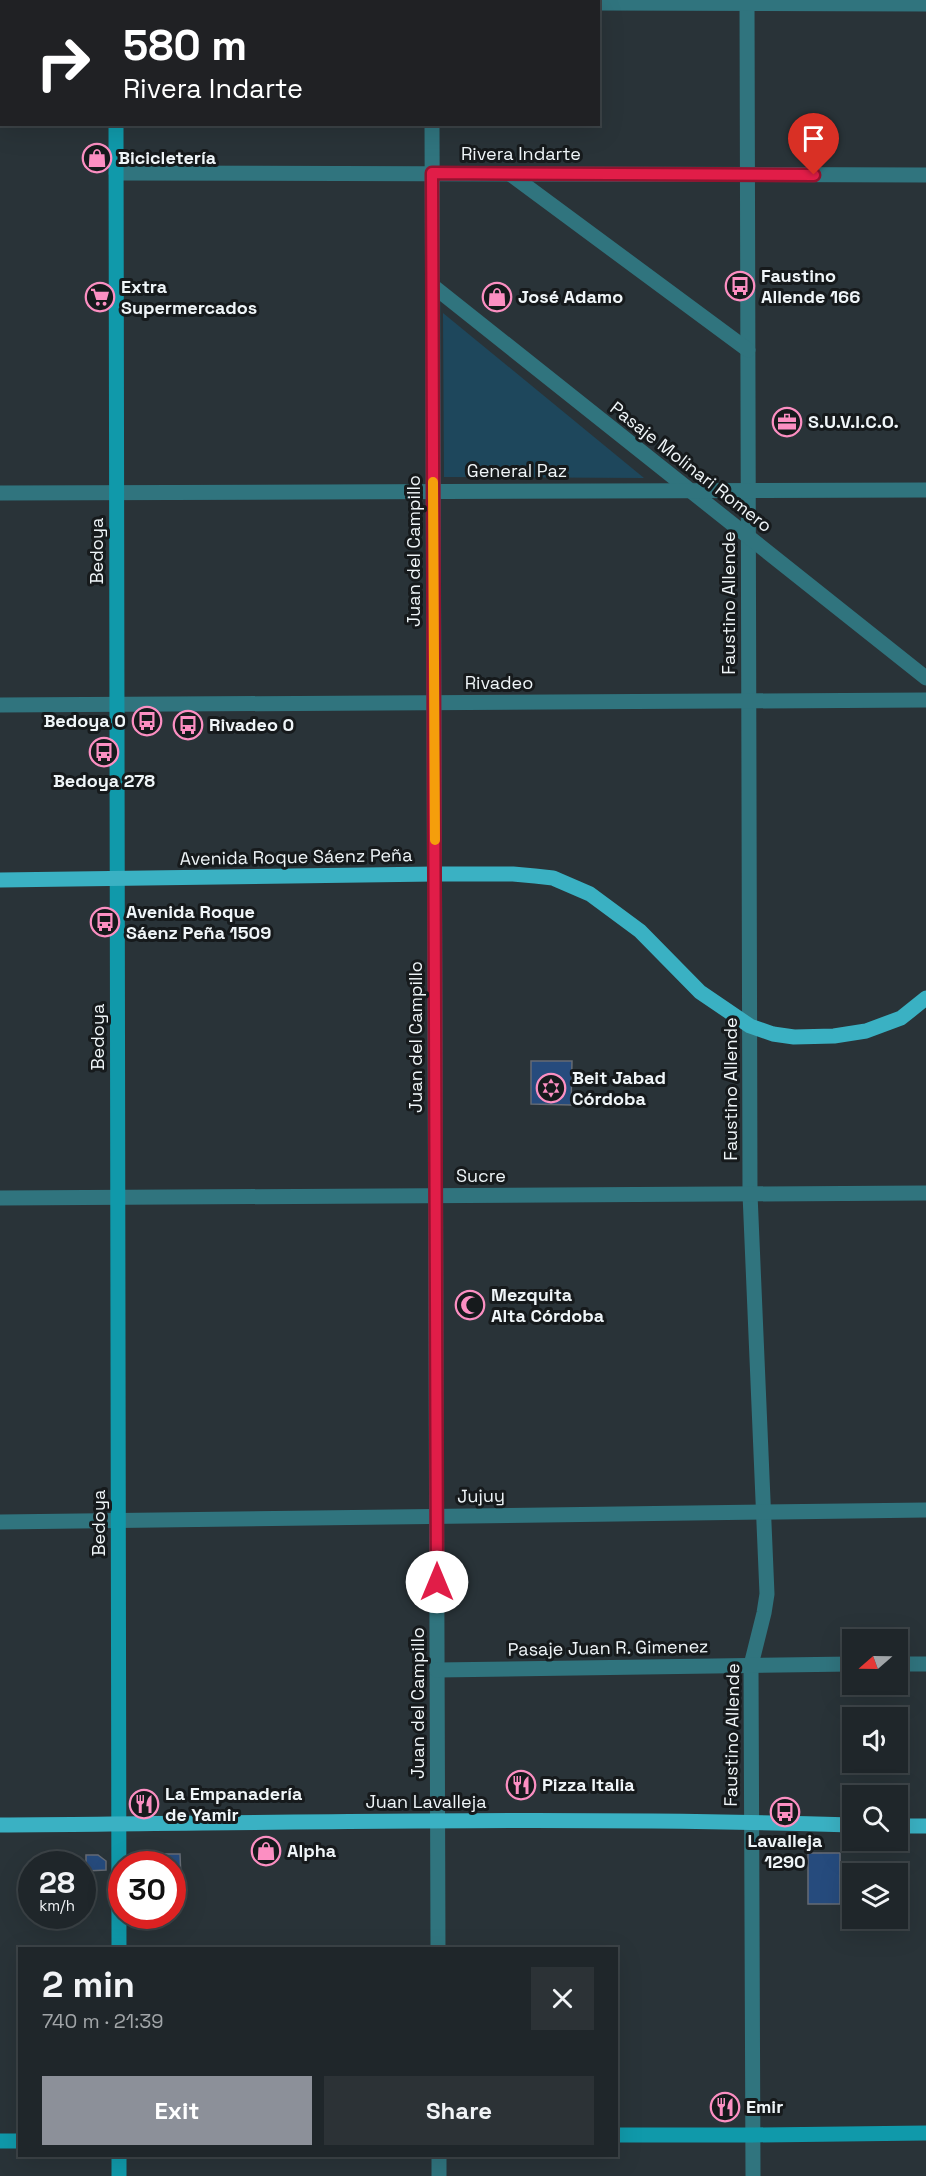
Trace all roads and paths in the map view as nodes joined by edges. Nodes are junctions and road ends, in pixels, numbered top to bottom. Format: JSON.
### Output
{"nodes":[{"id":1,"x":747,"y":2,"type":"edge"},
{"id":2,"x":600,"y":3,"type":"edge"},
{"id":3,"x":926,"y":4,"type":"edge"},
{"id":4,"x":116,"y":126,"type":"edge"},
{"id":5,"x":432,"y":126,"type":"edge"},
{"id":6,"x":116,"y":173,"type":"junction"},
{"id":7,"x":432,"y":173,"type":"junction"},
{"id":8,"x":510,"y":174,"type":"junction"},
{"id":9,"x":747,"y":174,"type":"junction"},
{"id":10,"x":926,"y":175,"type":"edge"},
{"id":11,"x":433,"y":286,"type":"junction"},
{"id":12,"x":748,"y":350,"type":"junction"},
{"id":13,"x":690,"y":490,"type":"junction"},
{"id":14,"x":748,"y":490,"type":"junction"},
{"id":15,"x":926,"y":490,"type":"edge"},
{"id":16,"x":433,"y":491,"type":"junction"},
{"id":17,"x":117,"y":492,"type":"junction"},
{"id":18,"x":0,"y":493,"type":"edge"},
{"id":19,"x":749,"y":537,"type":"junction"},
{"id":20,"x":926,"y":678,"type":"edge"},
{"id":21,"x":926,"y":700,"type":"edge"},
{"id":22,"x":749,"y":701,"type":"junction"},
{"id":23,"x":434,"y":703,"type":"junction"},
{"id":24,"x":0,"y":705,"type":"edge"},
{"id":25,"x":117,"y":705,"type":"junction"},
{"id":26,"x":435,"y":874,"type":"junction"},
{"id":27,"x":0,"y":880,"type":"edge"},
{"id":28,"x":117,"y":880,"type":"junction"},
{"id":29,"x":926,"y":998,"type":"edge"},
{"id":30,"x":750,"y":1026,"type":"junction"},
{"id":31,"x":926,"y":1193,"type":"edge"},
{"id":32,"x":750,"y":1194,"type":"junction"},
{"id":33,"x":436,"y":1196,"type":"junction"},
{"id":34,"x":0,"y":1198,"type":"edge"},
{"id":35,"x":118,"y":1198,"type":"junction"},
{"id":36,"x":926,"y":1510,"type":"edge"},
{"id":37,"x":764,"y":1511,"type":"junction"},
{"id":38,"x":437,"y":1516,"type":"junction"},
{"id":39,"x":118,"y":1520,"type":"junction"},
{"id":40,"x":0,"y":1522,"type":"edge"},
{"id":41,"x":842,"y":1664,"type":"edge"},
{"id":42,"x":908,"y":1664,"type":"edge"},
{"id":43,"x":926,"y":1664,"type":"edge"},
{"id":44,"x":751,"y":1665,"type":"junction"},
{"id":45,"x":437,"y":1670,"type":"junction"},
{"id":46,"x":438,"y":1821,"type":"junction"},
{"id":47,"x":750,"y":1822,"type":"junction"},
{"id":48,"x":119,"y":1824,"type":"junction"},
{"id":49,"x":0,"y":1825,"type":"edge"},
{"id":50,"x":842,"y":1825,"type":"edge"},
{"id":51,"x":908,"y":1826,"type":"edge"},
{"id":52,"x":926,"y":1826,"type":"edge"},
{"id":53,"x":119,"y":1947,"type":"edge"},
{"id":54,"x":438,"y":1947,"type":"edge"},
{"id":55,"x":926,"y":2133,"type":"edge"},
{"id":56,"x":618,"y":2135,"type":"edge"},
{"id":57,"x":753,"y":2135,"type":"junction"},
{"id":58,"x":0,"y":2141,"type":"edge"},
{"id":59,"x":18,"y":2141,"type":"edge"},
{"id":60,"x":119,"y":2157,"type":"edge"},
{"id":61,"x":439,"y":2157,"type":"edge"},
{"id":62,"x":120,"y":2176,"type":"edge"},
{"id":63,"x":439,"y":2176,"type":"edge"},
{"id":64,"x":753,"y":2176,"type":"edge"}],
"edges":[{"from":1,"to":2,"type":"street"},
{"from":1,"to":3,"type":"street"},
{"from":1,"to":9,"type":"street","name":"Faustino Allende"},
{"from":4,"to":6,"type":"main road","name":"Bedoya"},
{"from":5,"to":7,"type":"street","name":"Juan del Campillo"},
{"from":6,"to":7,"type":"street","name":"Rivera Indarte"},
{"from":6,"to":17,"type":"main road","name":"Bedoya"},
{"from":7,"to":8,"type":"street","name":"Rivera Indarte"},
{"from":7,"to":11,"type":"street","name":"Juan del Campillo"},
{"from":8,"to":9,"type":"street","name":"Rivera Indarte"},
{"from":8,"to":12,"type":"street"},
{"from":9,"to":10,"type":"street","name":"Rivera Indarte"},
{"from":9,"to":12,"type":"street","name":"Faustino Allende"},
{"from":11,"to":13,"type":"street","name":"Pasaje Molinari Romero"},
{"from":11,"to":16,"type":"street","name":"Juan del Campillo"},
{"from":12,"to":14,"type":"street","name":"Faustino Allende"},
{"from":13,"to":14,"type":"street","name":"General Paz"},
{"from":13,"to":16,"type":"street","name":"General Paz"},
{"from":13,"to":19,"type":"street","name":"Pasaje Molinari Romero"},
{"from":14,"to":15,"type":"street","name":"General Paz"},
{"from":14,"to":19,"type":"street","name":"Faustino Allende"},
{"from":16,"to":17,"type":"street","name":"General Paz"},
{"from":16,"to":23,"type":"street","name":"Juan del Campillo"},
{"from":17,"to":18,"type":"street","name":"General Paz"},
{"from":17,"to":25,"type":"main road","name":"Bedoya"},
{"from":19,"to":20,"type":"street","name":"Pasaje Molinari Romero"},
{"from":19,"to":22,"type":"street","name":"Faustino Allende"},
{"from":21,"to":22,"type":"street","name":"Rivadeo"},
{"from":22,"to":23,"type":"street","name":"Rivadeo"},
{"from":22,"to":30,"type":"street","name":"Faustino Allende"},
{"from":23,"to":25,"type":"street","name":"Rivadeo"},
{"from":23,"to":26,"type":"street","name":"Juan del Campillo"},
{"from":24,"to":25,"type":"street","name":"Rivadeo"},
{"from":25,"to":28,"type":"main road","name":"Bedoya"},
{"from":26,"to":28,"type":"main road","name":"Avenida Roque Sáenz Peña"},
{"from":26,"to":30,"type":"main road","name":"Avenida Roque Sáenz Peña"},
{"from":26,"to":33,"type":"street","name":"Juan del Campillo"},
{"from":27,"to":28,"type":"main road","name":"Avenida Roque Sáenz Peña"},
{"from":28,"to":35,"type":"main road","name":"Bedoya"},
{"from":29,"to":30,"type":"main road","name":"Avenida Roque Sáenz Peña"},
{"from":30,"to":32,"type":"street","name":"Faustino Allende"},
{"from":31,"to":32,"type":"street","name":"Sucre"},
{"from":32,"to":33,"type":"street","name":"Sucre"},
{"from":32,"to":37,"type":"street","name":"Faustino Allende"},
{"from":33,"to":35,"type":"street","name":"Sucre"},
{"from":33,"to":38,"type":"street","name":"Juan del Campillo"},
{"from":34,"to":35,"type":"street","name":"Sucre"},
{"from":35,"to":39,"type":"main road","name":"Bedoya"},
{"from":36,"to":37,"type":"street","name":"Jujuy"},
{"from":37,"to":38,"type":"street","name":"Jujuy"},
{"from":37,"to":44,"type":"street","name":"Faustino Allende"},
{"from":38,"to":39,"type":"street","name":"Jujuy"},
{"from":38,"to":45,"type":"street","name":"Juan del Campillo"},
{"from":39,"to":40,"type":"street","name":"Jujuy"},
{"from":39,"to":48,"type":"main road","name":"Bedoya"},
{"from":41,"to":44,"type":"street","name":"Pasaje Juan R. Gimenez"},
{"from":42,"to":43,"type":"street"},
{"from":44,"to":45,"type":"street","name":"Pasaje Juan R. Gimenez"},
{"from":44,"to":47,"type":"street","name":"Faustino Allende"},
{"from":45,"to":46,"type":"street","name":"Juan del Campillo"},
{"from":46,"to":47,"type":"main road","name":"Juan Lavalleja"},
{"from":46,"to":48,"type":"main road","name":"Juan Lavalleja"},
{"from":46,"to":54,"type":"street","name":"Juan del Campillo"},
{"from":47,"to":50,"type":"main road","name":"Juan Lavalleja"},
{"from":47,"to":57,"type":"street","name":"Faustino Allende"},
{"from":48,"to":49,"type":"main road","name":"Juan Lavalleja"},
{"from":48,"to":53,"type":"main road","name":"Bedoya"},
{"from":51,"to":52,"type":"main road"},
{"from":55,"to":57,"type":"main road"},
{"from":56,"to":57,"type":"main road"},
{"from":57,"to":64,"type":"street","name":"Faustino Allende"},
{"from":58,"to":59,"type":"main road"},
{"from":60,"to":62,"type":"main road"},
{"from":61,"to":63,"type":"street"}]}
